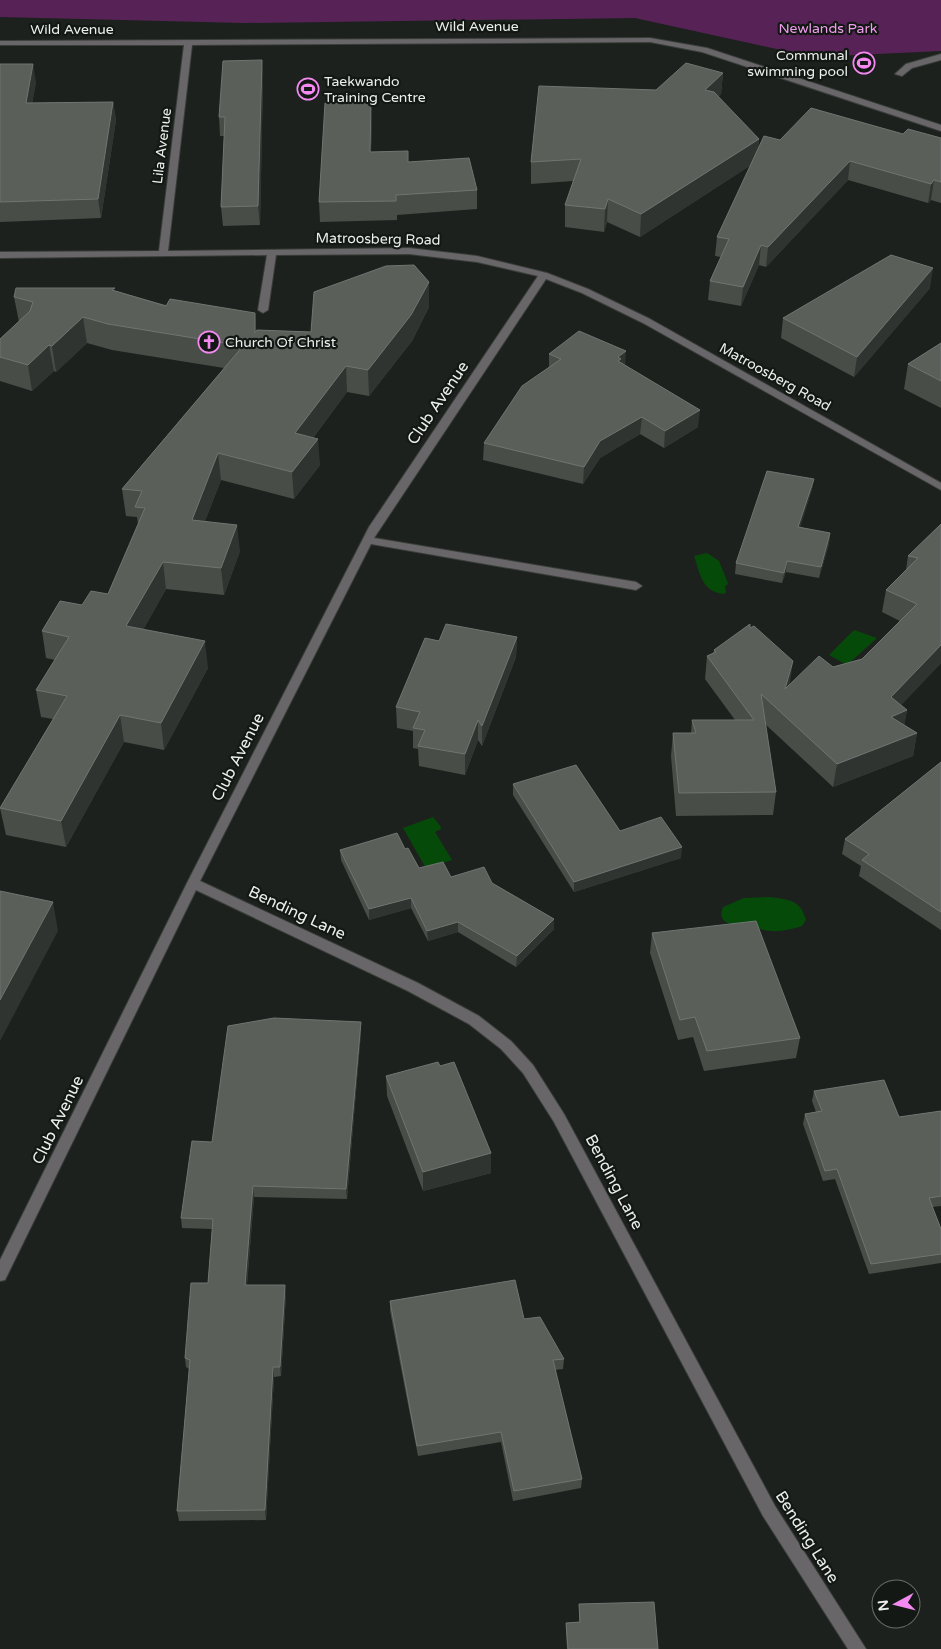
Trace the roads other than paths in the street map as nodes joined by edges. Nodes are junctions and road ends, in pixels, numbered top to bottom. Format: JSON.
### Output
{"nodes":[{"id":1,"x":188,"y":42,"type":"junction"},
{"id":2,"x":0,"y":43,"type":"edge"},
{"id":3,"x":941,"y":57,"type":"edge"},
{"id":4,"x":899,"y":74,"type":"dead end"},
{"id":5,"x":941,"y":128,"type":"edge"},
{"id":6,"x":272,"y":253,"type":"junction"},
{"id":7,"x":163,"y":254,"type":"junction"},
{"id":8,"x":0,"y":255,"type":"edge"},
{"id":9,"x":544,"y":276,"type":"junction"},
{"id":10,"x":263,"y":310,"type":"dead end"},
{"id":11,"x":941,"y":487,"type":"edge"},
{"id":12,"x":367,"y":540,"type":"junction"},
{"id":13,"x":636,"y":586,"type":"dead end"},
{"id":14,"x":192,"y":883,"type":"junction"},
{"id":15,"x":0,"y":1275,"type":"edge"},
{"id":16,"x":858,"y":1649,"type":"edge"}],
"edges":[{"from":1,"to":2,"type":"street","name":"Wild Avenue"},
{"from":1,"to":5,"type":"street","name":"Wild Avenue"},
{"from":1,"to":7,"type":"street","name":"Lila Avenue"},
{"from":3,"to":4,"type":"street"},
{"from":6,"to":7,"type":"street","name":"Matroosberg Road"},
{"from":6,"to":9,"type":"street","name":"Matroosberg Road"},
{"from":6,"to":10,"type":"street"},
{"from":7,"to":8,"type":"street","name":"Matroosberg Road"},
{"from":9,"to":11,"type":"street","name":"Matroosberg Road"},
{"from":9,"to":12,"type":"street","name":"Club Avenue"},
{"from":12,"to":13,"type":"street"},
{"from":12,"to":14,"type":"street","name":"Club Avenue"},
{"from":14,"to":15,"type":"street","name":"Club Avenue"},
{"from":14,"to":16,"type":"street","name":"Bending Lane"}]}
